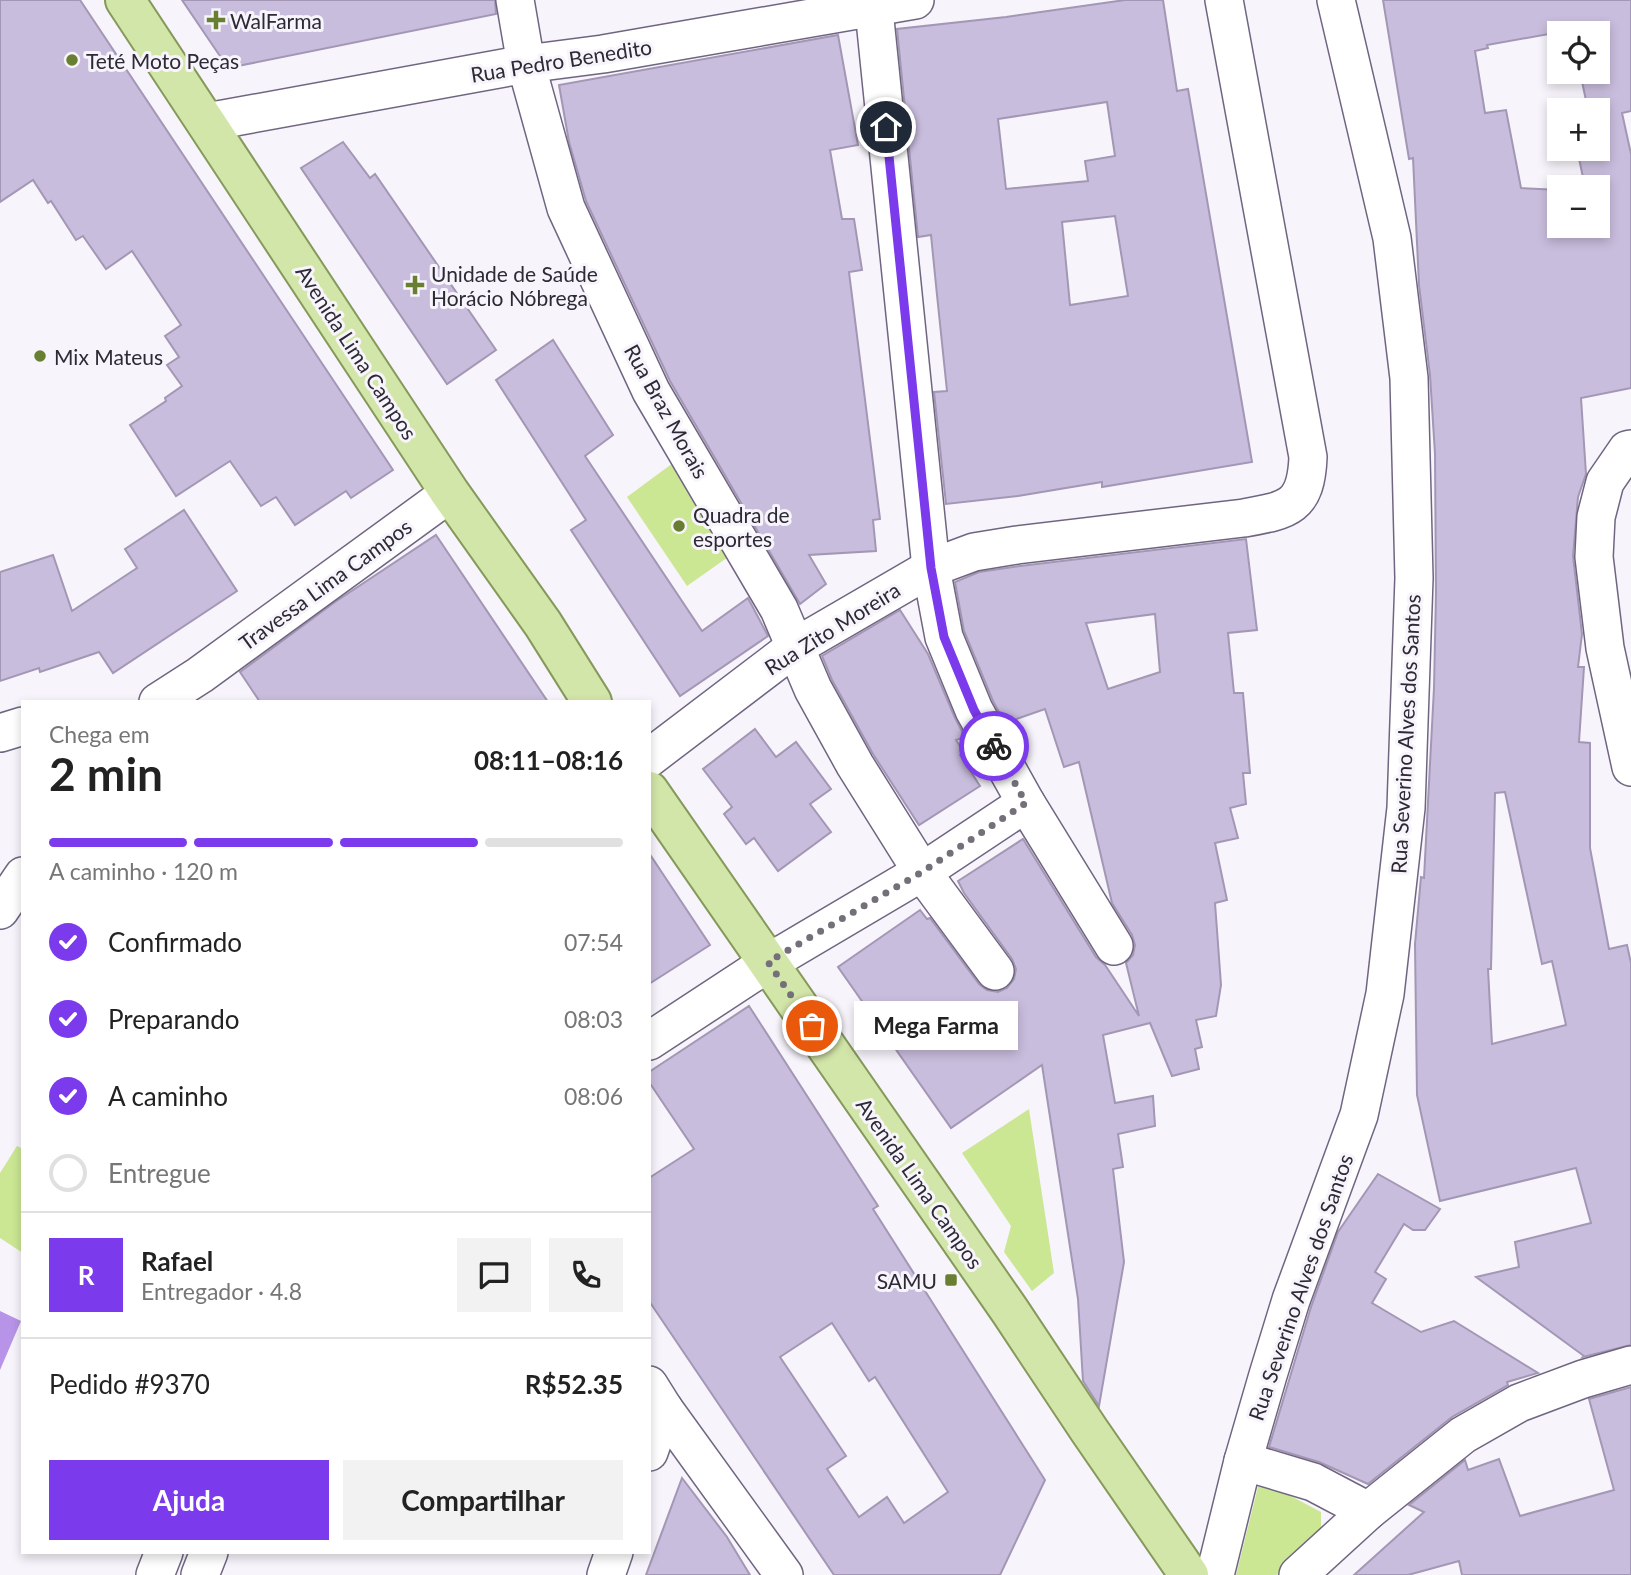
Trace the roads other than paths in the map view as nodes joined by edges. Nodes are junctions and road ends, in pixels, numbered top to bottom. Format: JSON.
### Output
{"nodes":[{"id":1,"x":125,"y":0,"type":"edge"},
{"id":2,"x":515,"y":0,"type":"edge"},
{"id":3,"x":915,"y":0,"type":"edge"},
{"id":4,"x":1224,"y":0,"type":"edge"},
{"id":5,"x":1336,"y":0,"type":"edge"},
{"id":6,"x":874,"y":3,"type":"edge"},
{"id":7,"x":526,"y":64,"type":"junction"},
{"id":8,"x":206,"y":122,"type":"junction"},
{"id":9,"x":1629,"y":450,"type":"edge"},
{"id":10,"x":450,"y":493,"type":"junction"},
{"id":11,"x":931,"y":568,"type":"junction"},
{"id":12,"x":795,"y":647,"type":"junction"},
{"id":13,"x":208,"y":688,"type":"edge"},
{"id":14,"x":165,"y":700,"type":"edge"},
{"id":15,"x":591,"y":700,"type":"edge"},
{"id":16,"x":21,"y":727,"type":"edge"},
{"id":17,"x":0,"y":733,"type":"edge"},
{"id":18,"x":651,"y":756,"type":"edge"},
{"id":19,"x":1631,"y":767,"type":"edge"},
{"id":20,"x":651,"y":794,"type":"edge"},
{"id":21,"x":1026,"y":803,"type":"junction"},
{"id":22,"x":922,"y":872,"type":"junction"},
{"id":23,"x":21,"y":879,"type":"edge"},
{"id":24,"x":0,"y":910,"type":"edge"},
{"id":25,"x":1114,"y":946,"type":"dead end"},
{"id":26,"x":768,"y":962,"type":"junction"},
{"id":27,"x":995,"y":971,"type":"dead end"},
{"id":28,"x":651,"y":1040,"type":"edge"},
{"id":29,"x":1631,"y":1365,"type":"edge"},
{"id":30,"x":657,"y":1397,"type":"edge"},
{"id":31,"x":651,"y":1438,"type":"edge"},
{"id":32,"x":1243,"y":1461,"type":"junction"},
{"id":33,"x":1368,"y":1511,"type":"junction"},
{"id":34,"x":163,"y":1554,"type":"edge"},
{"id":35,"x":208,"y":1554,"type":"edge"},
{"id":36,"x":613,"y":1554,"type":"edge"},
{"id":37,"x":1197,"y":1574,"type":"edge"},
{"id":38,"x":155,"y":1575,"type":"edge"},
{"id":39,"x":200,"y":1575,"type":"edge"},
{"id":40,"x":606,"y":1575,"type":"edge"},
{"id":41,"x":784,"y":1575,"type":"edge"},
{"id":42,"x":1298,"y":1575,"type":"edge"}],
"edges":[{"from":1,"to":8,"type":"main road","name":"Avenida Lima Campos"},
{"from":2,"to":7,"type":"street","name":"Rua Braz Morais"},
{"from":3,"to":6,"type":"street","name":"Rua Pedro Benedito"},
{"from":4,"to":11,"type":"street","name":"Rua Zito Moreira"},
{"from":5,"to":32,"type":"street","name":"Rua Severino Alves dos Santos"},
{"from":6,"to":7,"type":"street","name":"Rua Pedro Benedito"},
{"from":6,"to":11,"type":"street"},
{"from":7,"to":8,"type":"street","name":"Rua Pedro Benedito"},
{"from":7,"to":12,"type":"street","name":"Rua Braz Morais"},
{"from":8,"to":10,"type":"main road","name":"Avenida Lima Campos"},
{"from":9,"to":19,"type":"street"},
{"from":10,"to":13,"type":"street","name":"Travessa Lima Campos"},
{"from":10,"to":15,"type":"main road","name":"Avenida Lima Campos"},
{"from":11,"to":12,"type":"street","name":"Rua Zito Moreira"},
{"from":11,"to":21,"type":"street"},
{"from":12,"to":18,"type":"street","name":"Rua Zito Moreira"},
{"from":12,"to":22,"type":"street","name":"Rua Braz Morais"},
{"from":13,"to":14,"type":"street","name":"Travessa Lima Campos"},
{"from":16,"to":17,"type":"street"},
{"from":20,"to":26,"type":"main road","name":"Avenida Lima Campos"},
{"from":21,"to":22,"type":"street"},
{"from":21,"to":25,"type":"street"},
{"from":22,"to":26,"type":"street"},
{"from":22,"to":27,"type":"street","name":"Rua Braz Morais"},
{"from":23,"to":24,"type":"street"},
{"from":26,"to":28,"type":"street"},
{"from":26,"to":37,"type":"main road","name":"Avenida Lima Campos"},
{"from":29,"to":33,"type":"street"},
{"from":30,"to":31,"type":"street"},
{"from":30,"to":41,"type":"street"},
{"from":32,"to":33,"type":"street"},
{"from":32,"to":37,"type":"street","name":"Rua Severino Alves dos Santos"},
{"from":33,"to":42,"type":"street"},
{"from":34,"to":38,"type":"street"},
{"from":35,"to":39,"type":"street"},
{"from":36,"to":40,"type":"street"}]}
